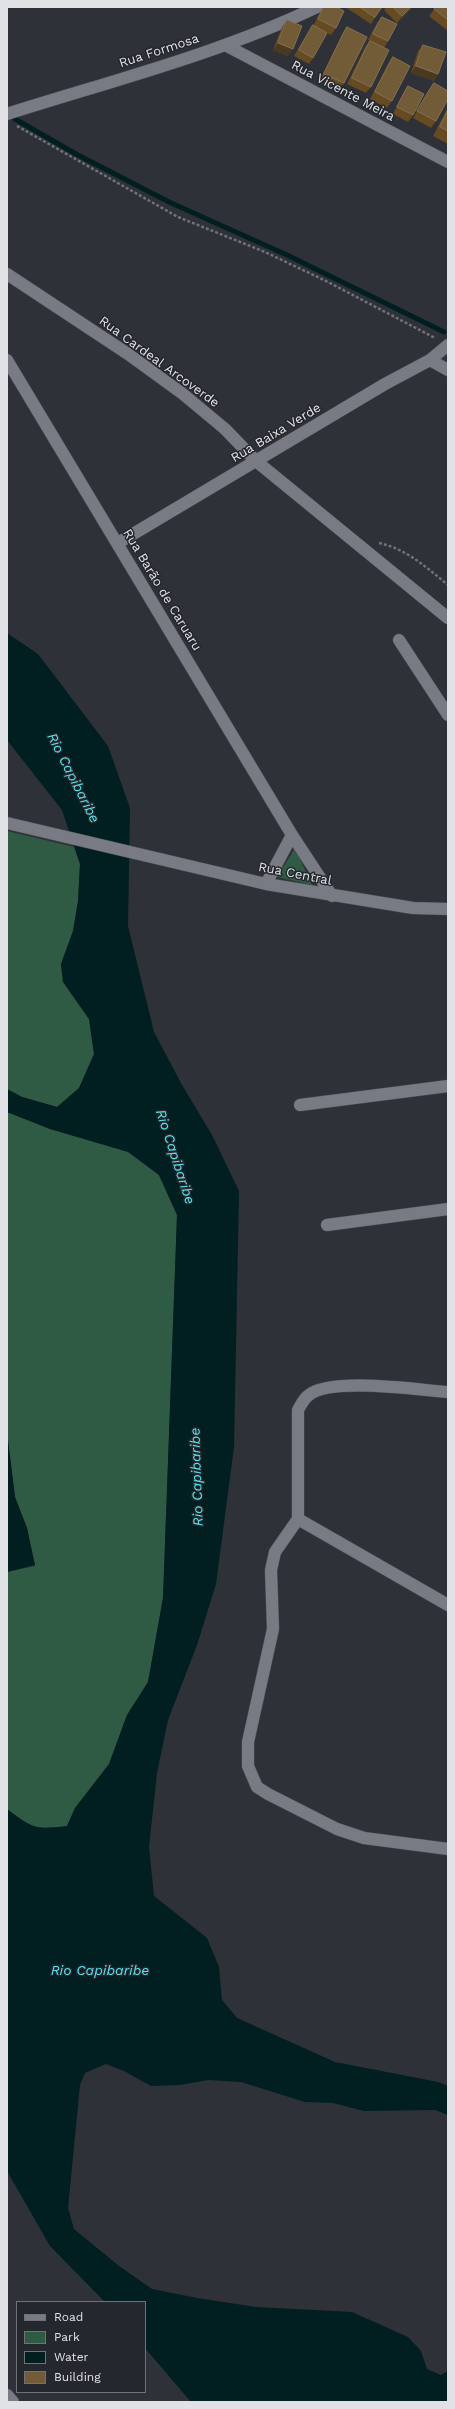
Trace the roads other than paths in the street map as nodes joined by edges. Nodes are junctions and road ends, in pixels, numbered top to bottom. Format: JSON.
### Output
{"nodes":[{"id":1,"x":316,"y":7,"type":"edge"},
{"id":2,"x":225,"y":45,"type":"junction"},
{"id":3,"x":10,"y":119,"type":"edge"},
{"id":4,"x":448,"y":162,"type":"edge"},
{"id":5,"x":7,"y":274,"type":"edge"},
{"id":6,"x":445,"y":343,"type":"edge"},
{"id":7,"x":7,"y":360,"type":"edge"},
{"id":8,"x":430,"y":360,"type":"junction"},
{"id":9,"x":448,"y":370,"type":"edge"},
{"id":10,"x":256,"y":461,"type":"junction"},
{"id":11,"x":118,"y":543,"type":"junction"},
{"id":12,"x":448,"y":618,"type":"edge"},
{"id":13,"x":399,"y":640,"type":"dead end"},
{"id":14,"x":448,"y":716,"type":"edge"},
{"id":15,"x":7,"y":823,"type":"edge"},
{"id":16,"x":292,"y":835,"type":"junction"},
{"id":17,"x":266,"y":884,"type":"junction"},
{"id":18,"x":332,"y":896,"type":"junction"},
{"id":19,"x":448,"y":909,"type":"edge"},
{"id":20,"x":448,"y":1086,"type":"edge"},
{"id":21,"x":300,"y":1106,"type":"dead end"},
{"id":22,"x":448,"y":1210,"type":"edge"},
{"id":23,"x":327,"y":1225,"type":"dead end"},
{"id":24,"x":448,"y":1392,"type":"edge"},
{"id":25,"x":298,"y":1519,"type":"junction"},
{"id":26,"x":448,"y":1605,"type":"edge"},
{"id":27,"x":448,"y":1849,"type":"edge"},
{"id":28,"x":7,"y":2395,"type":"edge"},
{"id":29,"x":13,"y":2402,"type":"edge"}],
"edges":[{"from":1,"to":2,"type":"street","name":"Rua Formosa"},
{"from":2,"to":3,"type":"street","name":"Rua Formosa"},
{"from":2,"to":4,"type":"street","name":"Rua Vicente Meira"},
{"from":5,"to":10,"type":"street","name":"Rua Cardeal Arcoverde"},
{"from":6,"to":8,"type":"street","name":"Rua Baixa Verde"},
{"from":7,"to":11,"type":"street","name":"Rua Barão de Caruaru"},
{"from":8,"to":9,"type":"street"},
{"from":8,"to":10,"type":"street","name":"Rua Baixa Verde"},
{"from":10,"to":11,"type":"street","name":"Rua Baixa Verde"},
{"from":10,"to":12,"type":"street","name":"Rua Cardeal Arcoverde"},
{"from":11,"to":16,"type":"street","name":"Rua Barão de Caruaru"},
{"from":13,"to":14,"type":"street"},
{"from":15,"to":17,"type":"street","name":"Rua Central"},
{"from":16,"to":17,"type":"street"},
{"from":16,"to":18,"type":"street","name":"Rua Barão de Caruaru"},
{"from":17,"to":18,"type":"street","name":"Rua Central"},
{"from":18,"to":19,"type":"street","name":"Rua Central"},
{"from":20,"to":21,"type":"street"},
{"from":22,"to":23,"type":"street"},
{"from":24,"to":25,"type":"street"},
{"from":25,"to":26,"type":"street"},
{"from":25,"to":27,"type":"street"},
{"from":28,"to":29,"type":"street"}]}
